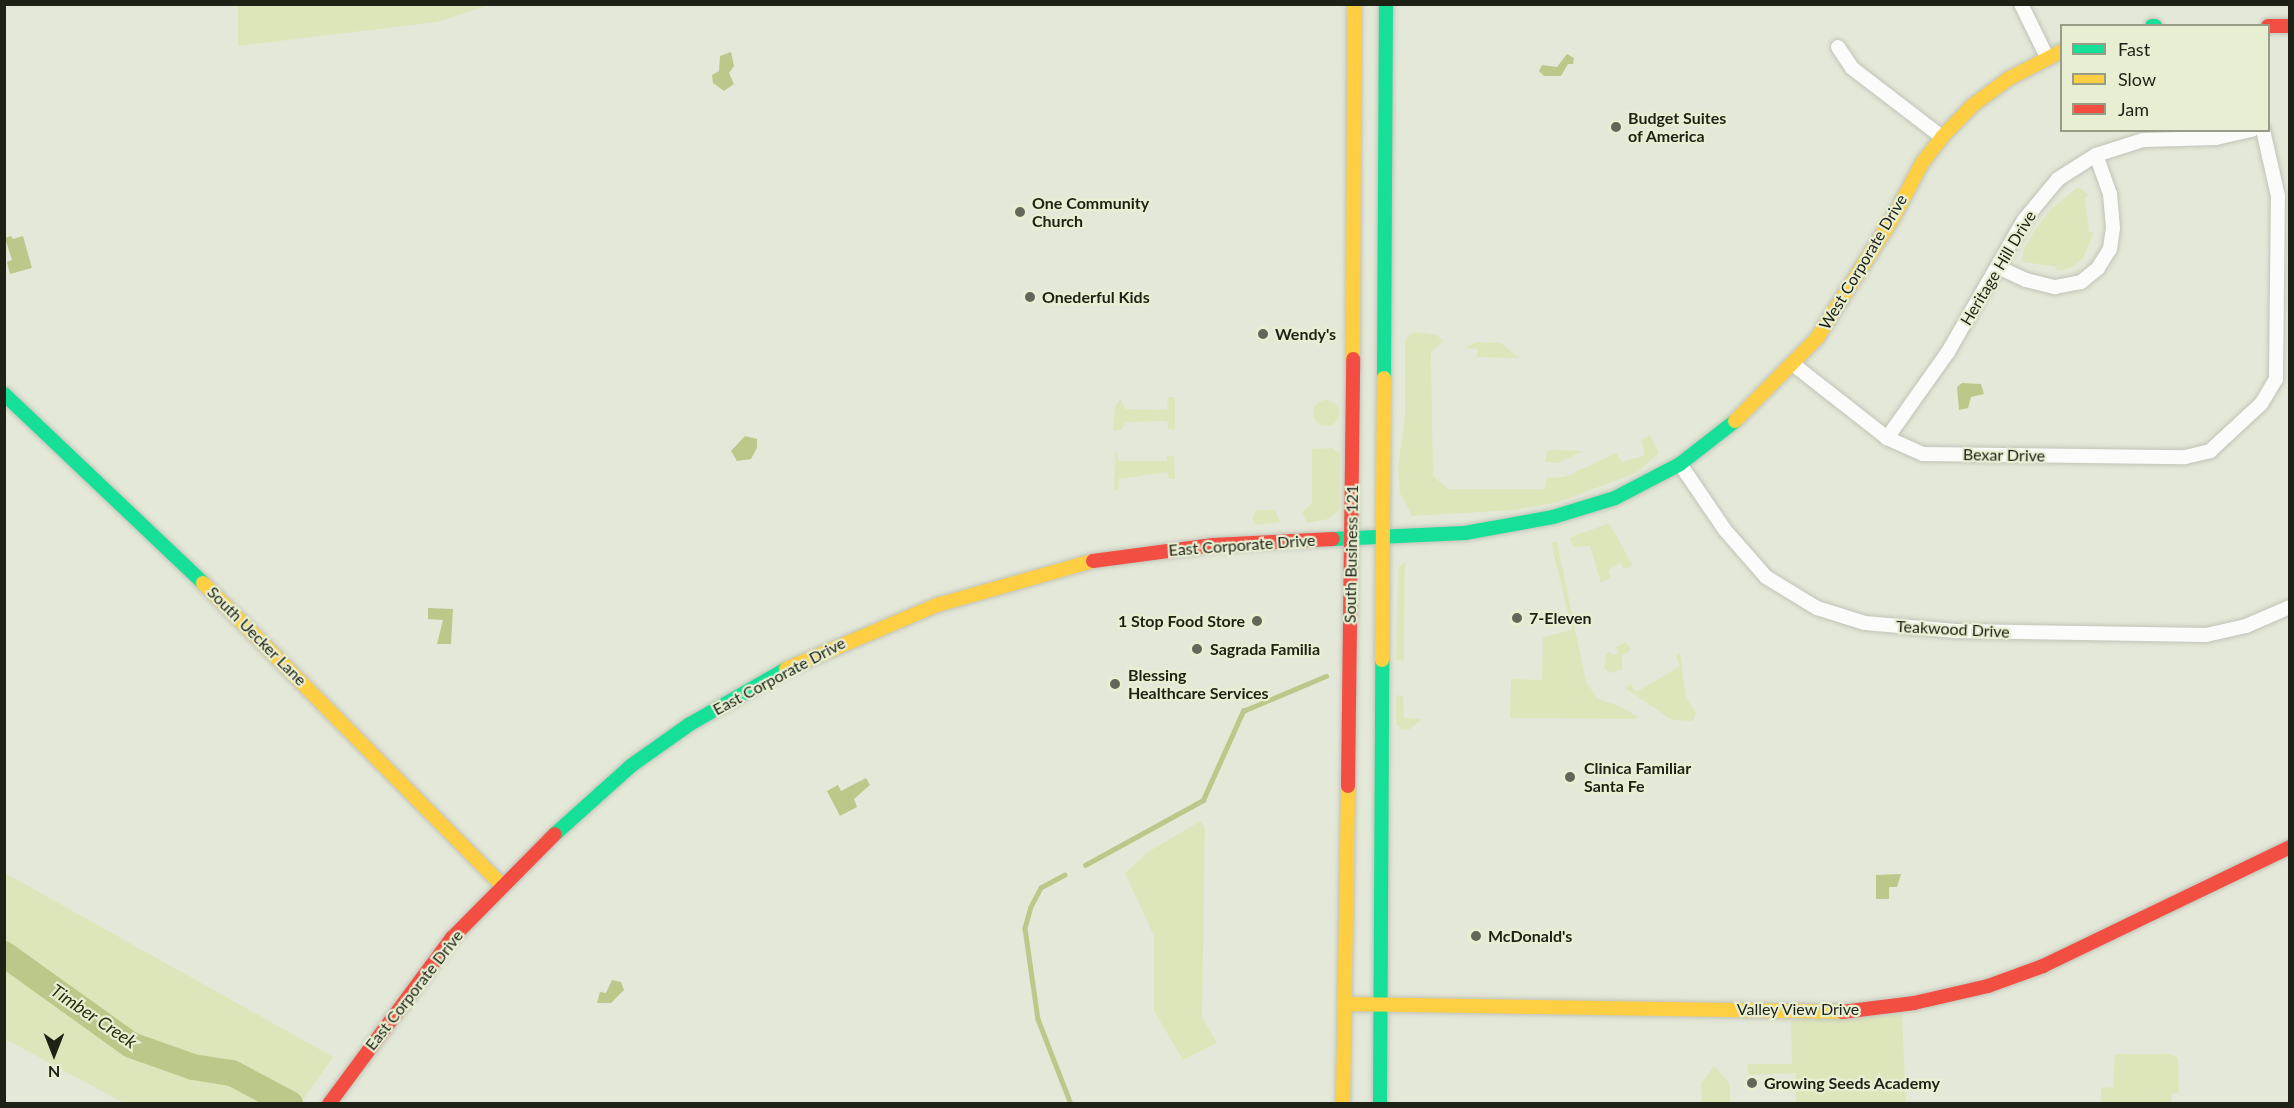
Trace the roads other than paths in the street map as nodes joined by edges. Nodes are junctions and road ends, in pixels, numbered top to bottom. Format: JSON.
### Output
{"nodes":[{"id":1,"x":1354,"y":4,"type":"edge"},
{"id":2,"x":1386,"y":4,"type":"edge"},
{"id":3,"x":2021,"y":4,"type":"edge"},
{"id":4,"x":2270,"y":26,"type":"edge"},
{"id":5,"x":2289,"y":26,"type":"edge"},
{"id":6,"x":1838,"y":47,"type":"dead end"},
{"id":7,"x":2060,"y":51,"type":"edge"},
{"id":8,"x":2047,"y":57,"type":"junction"},
{"id":9,"x":2243,"y":132,"type":"edge"},
{"id":10,"x":2263,"y":132,"type":"edge"},
{"id":11,"x":1942,"y":137,"type":"junction"},
{"id":12,"x":1352,"y":154,"type":"junction"},
{"id":13,"x":1386,"y":155,"type":"junction"},
{"id":14,"x":2096,"y":155,"type":"junction"},
{"id":15,"x":1998,"y":267,"type":"junction"},
{"id":16,"x":1794,"y":365,"type":"junction"},
{"id":17,"x":4,"y":394,"type":"edge"},
{"id":18,"x":1887,"y":438,"type":"junction"},
{"id":19,"x":1680,"y":464,"type":"junction"},
{"id":20,"x":1383,"y":537,"type":"junction"},
{"id":21,"x":1352,"y":538,"type":"junction"},
{"id":22,"x":2289,"y":607,"type":"edge"},
{"id":23,"x":2289,"y":847,"type":"edge"},
{"id":24,"x":502,"y":885,"type":"junction"},
{"id":25,"x":1344,"y":1004,"type":"junction"},
{"id":26,"x":1381,"y":1005,"type":"junction"},
{"id":27,"x":329,"y":1104,"type":"edge"},
{"id":28,"x":1343,"y":1104,"type":"edge"},
{"id":29,"x":1380,"y":1104,"type":"edge"}],
"edges":[{"from":1,"to":12,"type":"main road","name":"South Business 121"},
{"from":2,"to":13,"type":"main road","name":"South Business 121"},
{"from":3,"to":8,"type":"street"},
{"from":4,"to":5,"type":"main road"},
{"from":6,"to":11,"type":"street"},
{"from":7,"to":8,"type":"main road","name":"West Corporate Drive"},
{"from":8,"to":11,"type":"main road","name":"West Corporate Drive"},
{"from":9,"to":14,"type":"street","name":"Heritage Hill Drive"},
{"from":10,"to":18,"type":"street","name":"Bexar Drive"},
{"from":11,"to":16,"type":"main road","name":"West Corporate Drive"},
{"from":12,"to":13,"type":"main road"},
{"from":12,"to":21,"type":"main road","name":"South Business 121"},
{"from":13,"to":20,"type":"main road","name":"South Business 121"},
{"from":14,"to":15,"type":"street","name":"Heritage Hill Drive"},
{"from":14,"to":15,"type":"street"},
{"from":15,"to":18,"type":"street","name":"Heritage Hill Drive"},
{"from":16,"to":18,"type":"street","name":"Bexar Drive"},
{"from":16,"to":19,"type":"main road","name":"West Corporate Drive"},
{"from":17,"to":24,"type":"main road","name":"South Uecker Lane"},
{"from":19,"to":20,"type":"main road","name":"West Corporate Drive"},
{"from":19,"to":22,"type":"street","name":"Teakwood Drive"},
{"from":20,"to":21,"type":"main road","name":"East Corporate Drive"},
{"from":20,"to":26,"type":"main road","name":"South Business 121"},
{"from":21,"to":24,"type":"main road","name":"East Corporate Drive"},
{"from":21,"to":25,"type":"main road","name":"South Business 121"},
{"from":23,"to":26,"type":"main road","name":"Valley View Drive"},
{"from":24,"to":27,"type":"main road","name":"East Corporate Drive"},
{"from":25,"to":26,"type":"main road","name":"Valley View Drive"},
{"from":25,"to":28,"type":"main road","name":"South Business 121"},
{"from":26,"to":29,"type":"main road","name":"South Business 121"}]}
